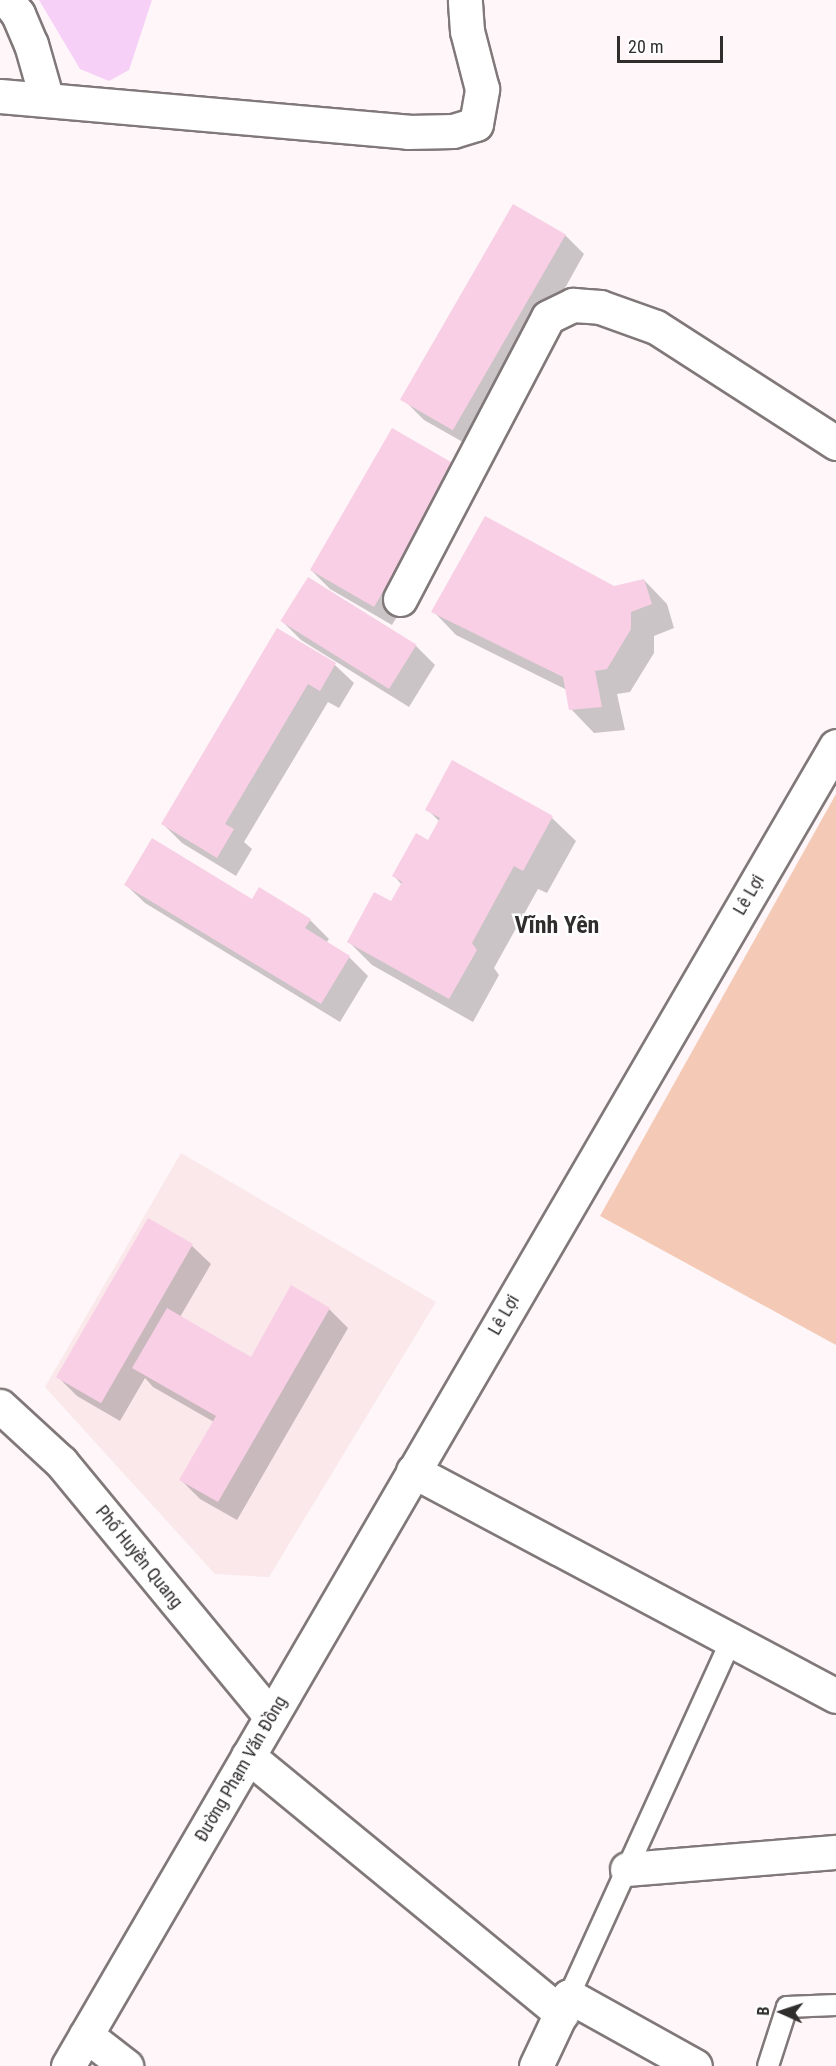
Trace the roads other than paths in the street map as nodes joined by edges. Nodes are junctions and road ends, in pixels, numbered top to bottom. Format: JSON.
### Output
{"nodes":[{"id":1,"x":7,"y":0,"type":"edge"},
{"id":2,"x":465,"y":0,"type":"edge"},
{"id":3,"x":0,"y":96,"type":"edge"},
{"id":4,"x":47,"y":100,"type":"junction"},
{"id":5,"x":836,"y":443,"type":"edge"},
{"id":6,"x":400,"y":599,"type":"dead end"},
{"id":7,"x":836,"y":746,"type":"edge"},
{"id":8,"x":0,"y":1406,"type":"edge"},
{"id":9,"x":413,"y":1471,"type":"junction"},
{"id":10,"x":731,"y":1640,"type":"junction"},
{"id":11,"x":836,"y":1696,"type":"edge"},
{"id":12,"x":271,"y":1717,"type":"junction"},
{"id":13,"x":248,"y":1756,"type":"junction"},
{"id":14,"x":836,"y":1852,"type":"edge"},
{"id":15,"x":627,"y":1869,"type":"junction"},
{"id":16,"x":565,"y":2005,"type":"junction"},
{"id":17,"x":836,"y":2006,"type":"edge"},
{"id":18,"x":86,"y":2035,"type":"junction"},
{"id":19,"x":68,"y":2066,"type":"edge"},
{"id":20,"x":126,"y":2066,"type":"edge"},
{"id":21,"x":536,"y":2066,"type":"edge"},
{"id":22,"x":695,"y":2066,"type":"edge"},
{"id":23,"x":768,"y":2066,"type":"edge"}],
"edges":[{"from":1,"to":4,"type":"street"},
{"from":2,"to":4,"type":"street"},
{"from":3,"to":4,"type":"street"},
{"from":5,"to":6,"type":"street"},
{"from":7,"to":9,"type":"street","name":"Lê Lợi"},
{"from":8,"to":12,"type":"street","name":"Phố Huyền Quang"},
{"from":9,"to":10,"type":"street"},
{"from":9,"to":12,"type":"street","name":"Đường Phạm Văn Đồng"},
{"from":10,"to":11,"type":"street"},
{"from":10,"to":15,"type":"lane"},
{"from":12,"to":13,"type":"street","name":"Đường Phạm Văn Đồng"},
{"from":13,"to":16,"type":"street"},
{"from":13,"to":18,"type":"street","name":"Đường Phạm Văn Đồng"},
{"from":14,"to":15,"type":"street"},
{"from":15,"to":16,"type":"lane"},
{"from":16,"to":21,"type":"street"},
{"from":16,"to":22,"type":"street"},
{"from":17,"to":23,"type":"lane"},
{"from":18,"to":19,"type":"street","name":"Đường Phạm Văn Đồng"},
{"from":18,"to":20,"type":"street"}]}
